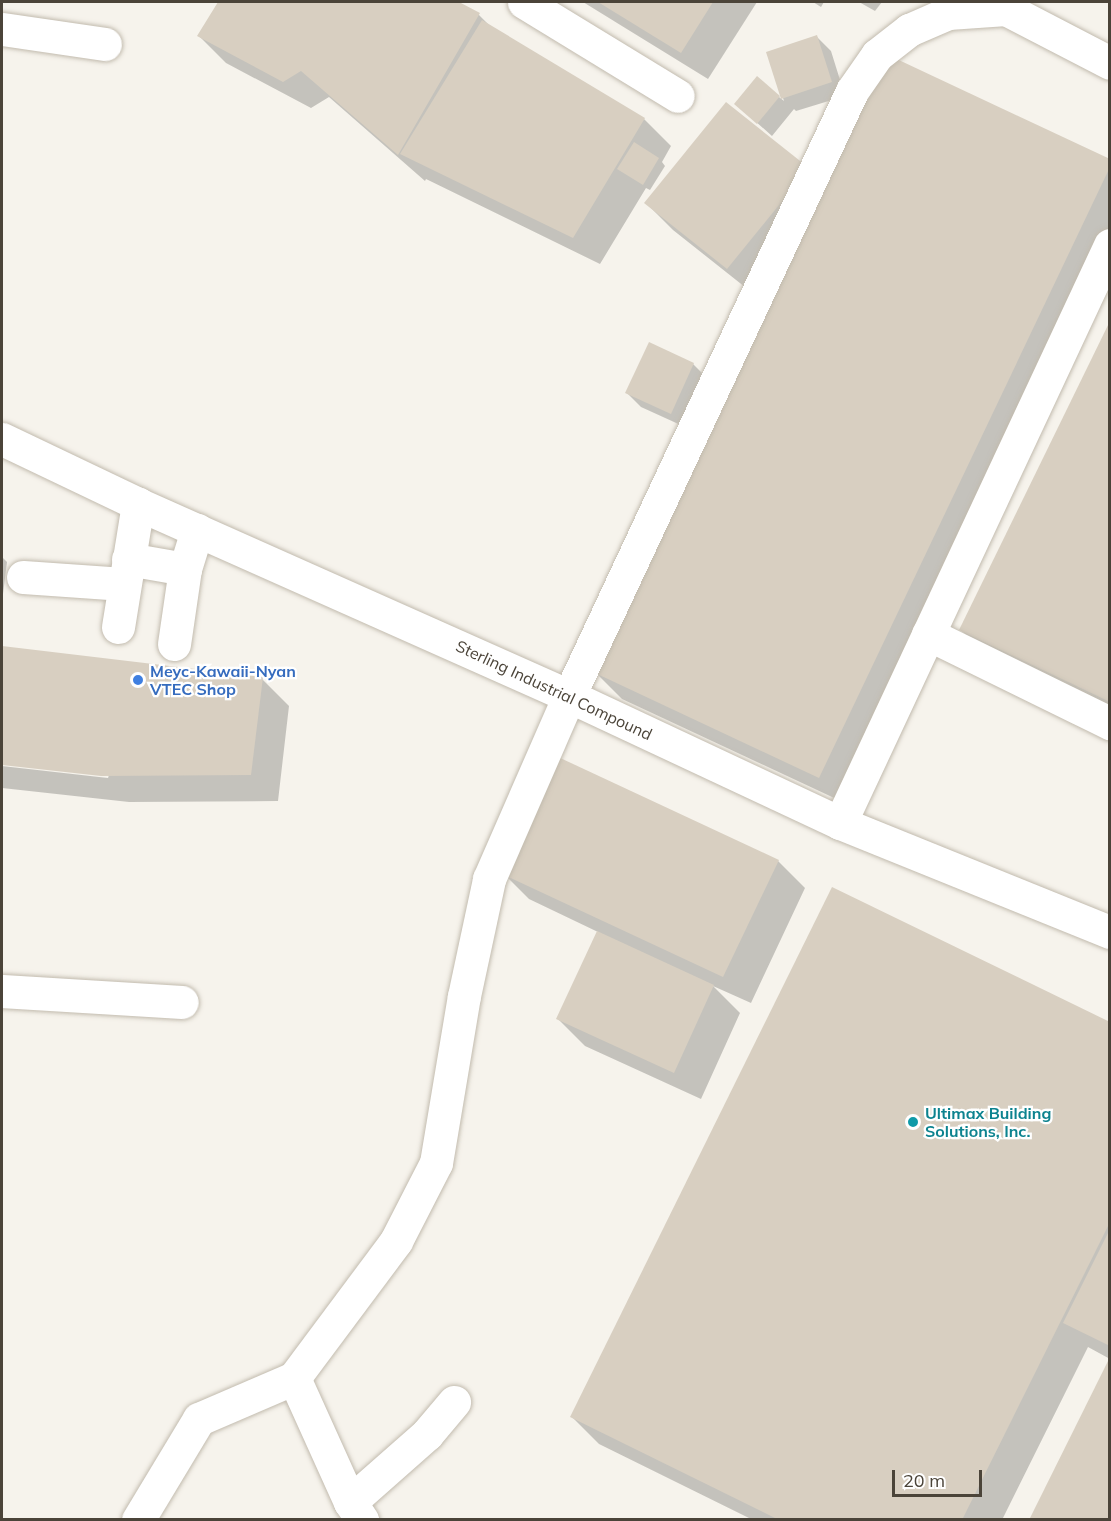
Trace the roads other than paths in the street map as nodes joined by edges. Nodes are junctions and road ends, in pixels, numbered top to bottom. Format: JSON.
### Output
{"nodes":[{"id":1,"x":524,"y":2,"type":"edge"},
{"id":2,"x":2,"y":29,"type":"edge"},
{"id":3,"x":105,"y":44,"type":"dead end"},
{"id":4,"x":1110,"y":63,"type":"edge"},
{"id":5,"x":678,"y":96,"type":"dead end"},
{"id":6,"x":1110,"y":245,"type":"edge"},
{"id":7,"x":2,"y":439,"type":"edge"},
{"id":8,"x":138,"y":504,"type":"junction"},
{"id":9,"x":197,"y":530,"type":"junction"},
{"id":10,"x":185,"y":569,"type":"junction"},
{"id":11,"x":126,"y":572,"type":"junction"},
{"id":12,"x":23,"y":577,"type":"dead end"},
{"id":13,"x":118,"y":627,"type":"dead end"},
{"id":14,"x":928,"y":634,"type":"junction"},
{"id":15,"x":174,"y":644,"type":"dead end"},
{"id":16,"x":569,"y":696,"type":"junction"},
{"id":17,"x":1110,"y":723,"type":"edge"},
{"id":18,"x":840,"y":823,"type":"junction"},
{"id":19,"x":1110,"y":932,"type":"edge"},
{"id":20,"x":2,"y":991,"type":"edge"},
{"id":21,"x":182,"y":1002,"type":"dead end"},
{"id":22,"x":294,"y":1378,"type":"junction"},
{"id":23,"x":454,"y":1402,"type":"dead end"},
{"id":24,"x":356,"y":1511,"type":"edge"},
{"id":25,"x":138,"y":1520,"type":"edge"}],
"edges":[{"from":1,"to":5,"type":"street"},
{"from":2,"to":3,"type":"street"},
{"from":4,"to":16,"type":"street"},
{"from":6,"to":14,"type":"street"},
{"from":7,"to":8,"type":"street","name":"Sterling Industrial Compound"},
{"from":8,"to":9,"type":"street","name":"Sterling Industrial Compound"},
{"from":8,"to":11,"type":"street"},
{"from":9,"to":10,"type":"street"},
{"from":9,"to":16,"type":"street","name":"Sterling Industrial Compound"},
{"from":10,"to":11,"type":"street"},
{"from":10,"to":15,"type":"street"},
{"from":11,"to":12,"type":"street"},
{"from":11,"to":13,"type":"street"},
{"from":14,"to":17,"type":"street"},
{"from":14,"to":18,"type":"street"},
{"from":16,"to":18,"type":"street","name":"Sterling Industrial Compound"},
{"from":16,"to":22,"type":"street"},
{"from":18,"to":19,"type":"street","name":"Sterling Industrial Compound"},
{"from":20,"to":21,"type":"street"},
{"from":22,"to":24,"type":"street"},
{"from":22,"to":25,"type":"street"},
{"from":23,"to":24,"type":"street"}]}
